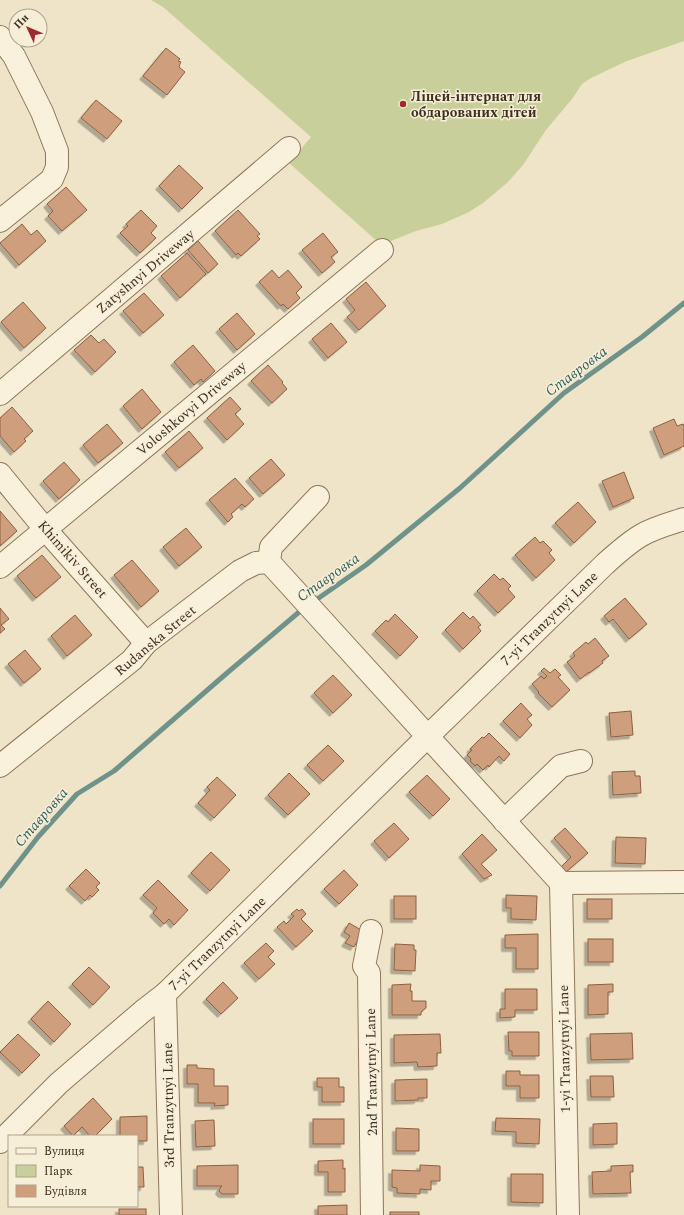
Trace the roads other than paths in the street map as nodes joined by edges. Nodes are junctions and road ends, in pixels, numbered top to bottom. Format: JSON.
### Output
{"nodes":[{"id":1,"x":0,"y":37,"type":"edge"},
{"id":2,"x":289,"y":148,"type":"dead end"},
{"id":3,"x":0,"y":221,"type":"edge"},
{"id":4,"x":382,"y":250,"type":"dead end"},
{"id":5,"x":0,"y":394,"type":"edge"},
{"id":6,"x":0,"y":474,"type":"edge"},
{"id":7,"x":318,"y":497,"type":"dead end"},
{"id":8,"x":684,"y":519,"type":"edge"},
{"id":9,"x":45,"y":529,"type":"junction"},
{"id":10,"x":269,"y":562,"type":"junction"},
{"id":11,"x":0,"y":567,"type":"edge"},
{"id":12,"x":146,"y":643,"type":"junction"},
{"id":13,"x":427,"y":737,"type":"junction"},
{"id":14,"x":581,"y":761,"type":"dead end"},
{"id":15,"x":0,"y":766,"type":"edge"},
{"id":16,"x":504,"y":821,"type":"junction"},
{"id":17,"x":684,"y":882,"type":"edge"},
{"id":18,"x":561,"y":883,"type":"junction"},
{"id":19,"x":371,"y":931,"type":"dead end"},
{"id":20,"x":165,"y":994,"type":"junction"},
{"id":21,"x":0,"y":1142,"type":"edge"},
{"id":22,"x":171,"y":1215,"type":"edge"},
{"id":23,"x":372,"y":1215,"type":"edge"},
{"id":24,"x":568,"y":1215,"type":"edge"}],
"edges":[{"from":1,"to":3,"type":"street"},
{"from":2,"to":5,"type":"street","name":"Zatyshnyi Driveway"},
{"from":4,"to":9,"type":"street","name":"Voloshkovyi Driveway"},
{"from":6,"to":9,"type":"street","name":"Khimikiv Street"},
{"from":7,"to":10,"type":"street"},
{"from":8,"to":13,"type":"street","name":"7-yi Tranzytnyi Lane"},
{"from":9,"to":11,"type":"street","name":"Voloshkovyi Driveway"},
{"from":9,"to":12,"type":"street","name":"Khimikiv Street"},
{"from":10,"to":12,"type":"street","name":"Rudanska Street"},
{"from":10,"to":13,"type":"street"},
{"from":12,"to":15,"type":"street","name":"Rudanska Street"},
{"from":13,"to":16,"type":"street"},
{"from":13,"to":20,"type":"street","name":"7-yi Tranzytnyi Lane"},
{"from":14,"to":16,"type":"street"},
{"from":16,"to":18,"type":"street"},
{"from":17,"to":18,"type":"street"},
{"from":18,"to":24,"type":"street","name":"1-yi Tranzytnyi Lane"},
{"from":19,"to":23,"type":"street","name":"2nd Tranzytnyi Lane"},
{"from":20,"to":21,"type":"street","name":"7-yi Tranzytnyi Lane"},
{"from":20,"to":22,"type":"street","name":"3rd Tranzytnyi Lane"}]}
